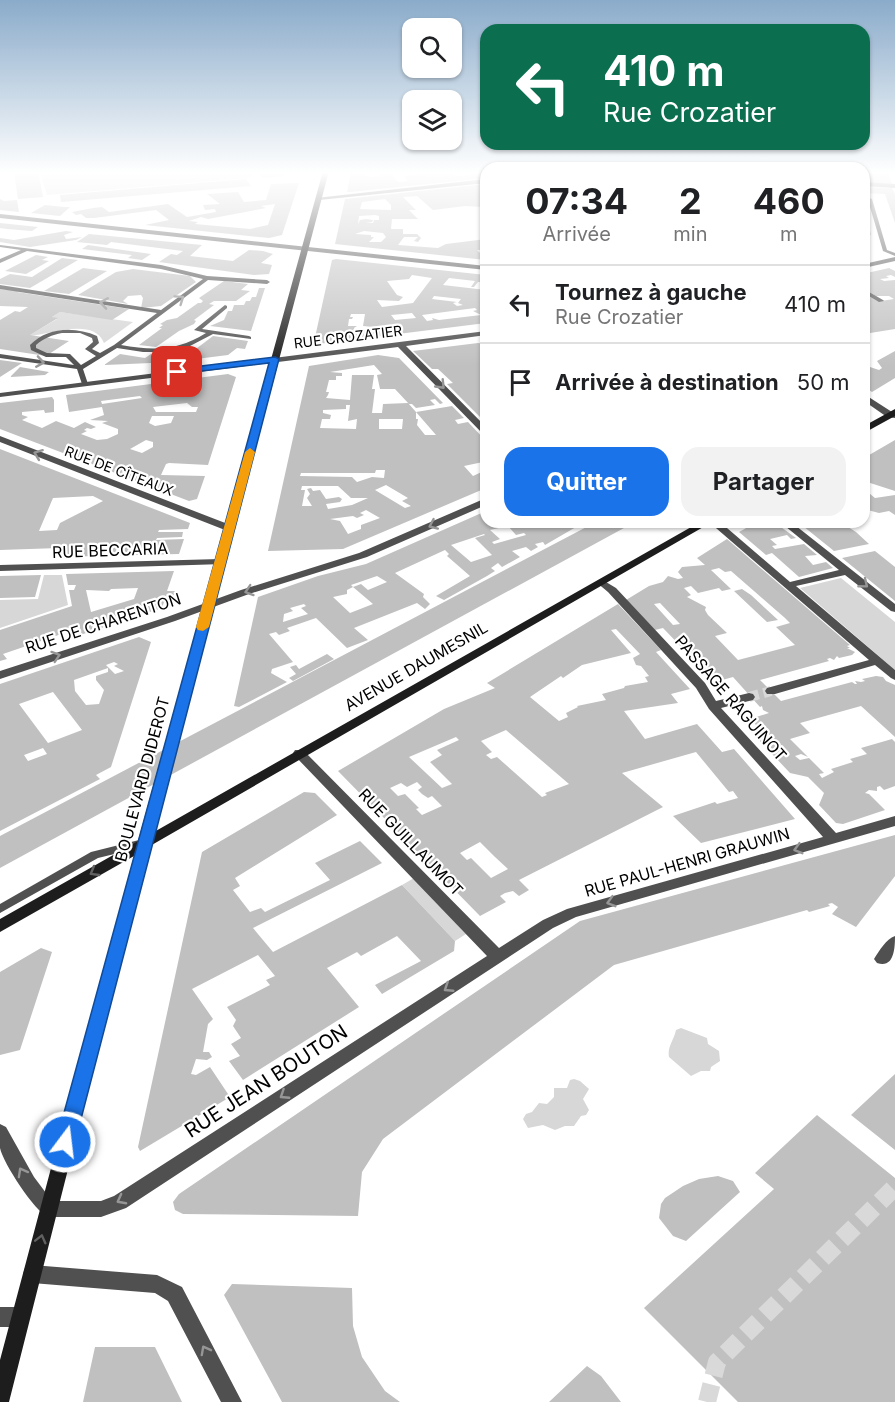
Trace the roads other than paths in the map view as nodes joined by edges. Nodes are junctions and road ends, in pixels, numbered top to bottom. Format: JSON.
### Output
{"nodes":[{"id":1,"x":189,"y":236,"type":"edge"},
{"id":2,"x":308,"y":236,"type":"edge"},
{"id":3,"x":881,"y":236,"type":"edge"},
{"id":4,"x":0,"y":246,"type":"edge"},
{"id":5,"x":305,"y":249,"type":"junction"},
{"id":6,"x":26,"y":250,"type":"junction"},
{"id":7,"x":895,"y":257,"type":"edge"},
{"id":8,"x":0,"y":261,"type":"edge"},
{"id":9,"x":882,"y":261,"type":"junction"},
{"id":10,"x":870,"y":264,"type":"edge"},
{"id":11,"x":480,"y":267,"type":"edge"},
{"id":12,"x":895,"y":269,"type":"edge"},
{"id":13,"x":207,"y":278,"type":"junction"},
{"id":14,"x":267,"y":282,"type":"dead end"},
{"id":15,"x":0,"y":287,"type":"edge"},
{"id":16,"x":870,"y":295,"type":"edge"},
{"id":17,"x":881,"y":301,"type":"dead end"},
{"id":18,"x":225,"y":307,"type":"dead end"},
{"id":19,"x":162,"y":312,"type":"junction"},
{"id":20,"x":212,"y":332,"type":"junction"},
{"id":21,"x":480,"y":334,"type":"edge"},
{"id":22,"x":249,"y":338,"type":"dead end"},
{"id":23,"x":400,"y":344,"type":"junction"},
{"id":24,"x":116,"y":346,"type":"junction"},
{"id":25,"x":88,"y":349,"type":"junction"},
{"id":26,"x":68,"y":355,"type":"junction"},
{"id":27,"x":99,"y":355,"type":"junction"},
{"id":28,"x":0,"y":356,"type":"edge"},
{"id":29,"x":275,"y":359,"type":"junction"},
{"id":30,"x":80,"y":368,"type":"junction"},
{"id":31,"x":85,"y":384,"type":"junction"},
{"id":32,"x":0,"y":395,"type":"edge"},
{"id":33,"x":870,"y":401,"type":"edge"},
{"id":34,"x":894,"y":415,"type":"edge"},
{"id":35,"x":480,"y":426,"type":"edge"},
{"id":36,"x":870,"y":427,"type":"edge"},
{"id":37,"x":0,"y":439,"type":"edge"},
{"id":38,"x":480,"y":504,"type":"edge"},
{"id":39,"x":229,"y":528,"type":"junction"},
{"id":40,"x":696,"y":528,"type":"edge"},
{"id":41,"x":721,"y":528,"type":"edge"},
{"id":42,"x":793,"y":528,"type":"edge"},
{"id":43,"x":220,"y":562,"type":"junction"},
{"id":44,"x":0,"y":568,"type":"edge"},
{"id":45,"x":847,"y":571,"type":"junction"},
{"id":46,"x":601,"y":582,"type":"junction"},
{"id":47,"x":789,"y":585,"type":"junction"},
{"id":48,"x":208,"y":604,"type":"junction"},
{"id":49,"x":895,"y":609,"type":"edge"},
{"id":50,"x":878,"y":661,"type":"junction"},
{"id":51,"x":0,"y":675,"type":"edge"},
{"id":52,"x":895,"y":676,"type":"edge"},
{"id":53,"x":771,"y":691,"type":"tunnel mouth"},
{"id":54,"x":749,"y":697,"type":"tunnel mouth"},
{"id":55,"x":713,"y":706,"type":"junction"},
{"id":56,"x":299,"y":753,"type":"junction"},
{"id":57,"x":895,"y":821,"type":"edge"},
{"id":58,"x":833,"y":839,"type":"junction"},
{"id":59,"x":144,"y":843,"type":"junction"},
{"id":60,"x":0,"y":909,"type":"edge"},
{"id":61,"x":0,"y":926,"type":"edge"},
{"id":62,"x":895,"y":942,"type":"edge"},
{"id":63,"x":497,"y":956,"type":"junction"},
{"id":64,"x":882,"y":959,"type":"dead end"},
{"id":65,"x":0,"y":1132,"type":"edge"},
{"id":66,"x":48,"y":1209,"type":"junction"},
{"id":67,"x":32,"y":1274,"type":"junction"},
{"id":68,"x":0,"y":1317,"type":"edge"},
{"id":69,"x":20,"y":1317,"type":"junction"},
{"id":70,"x":0,"y":1398,"type":"edge"},
{"id":71,"x":232,"y":1402,"type":"edge"}],
"edges":[{"from":1,"to":5,"type":"street"},
{"from":2,"to":5,"type":"main road","name":"BOULEVARD DIDEROT"},
{"from":3,"to":7,"type":"lane"},
{"from":4,"to":6,"type":"lane"},
{"from":5,"to":11,"type":"street"},
{"from":5,"to":29,"type":"main road","name":"BOULEVARD DIDEROT"},
{"from":6,"to":8,"type":"lane"},
{"from":6,"to":13,"type":"lane"},
{"from":7,"to":9,"type":"street"},
{"from":9,"to":10,"type":"street"},
{"from":9,"to":12,"type":"street"},
{"from":13,"to":14,"type":"lane"},
{"from":19,"to":13,"type":"lane","one_way":true},
{"from":19,"to":15,"type":"lane","one_way":true},
{"from":16,"to":17,"type":"lane"},
{"from":18,"to":20,"type":"lane"},
{"from":19,"to":24,"type":"lane"},
{"from":20,"to":22,"type":"lane"},
{"from":20,"to":24,"type":"lane"},
{"from":21,"to":23,"type":"street","name":"RUE CROZATIER"},
{"from":23,"to":29,"type":"street","name":"RUE CROZATIER"},
{"from":23,"to":35,"type":"street","one_way":true},
{"from":24,"to":27,"type":"lane"},
{"from":25,"to":26,"type":"lane"},
{"from":25,"to":26,"type":"lane"},
{"from":25,"to":27,"type":"lane"},
{"from":26,"to":30,"type":"lane"},
{"from":27,"to":30,"type":"lane"},
{"from":28,"to":30,"type":"lane","one_way":true},
{"from":29,"to":31,"type":"street","name":"RUE CROZATIER"},
{"from":29,"to":39,"type":"main road","name":"BOULEVARD DIDEROT"},
{"from":30,"to":31,"type":"lane"},
{"from":31,"to":32,"type":"street","name":"RUE CROZATIER"},
{"from":33,"to":34,"type":"street"},
{"from":34,"to":36,"type":"main road"},
{"from":39,"to":37,"type":"street","name":"RUE DE CÎTEAUX","one_way":true},
{"from":38,"to":48,"type":"street","name":"RUE DE CHARENTON","one_way":true},
{"from":39,"to":43,"type":"main road","name":"BOULEVARD DIDEROT"},
{"from":40,"to":46,"type":"main road","name":"AVENUE DAUMESNIL"},
{"from":41,"to":47,"type":"street"},
{"from":42,"to":45,"type":"street"},
{"from":43,"to":44,"type":"street","name":"RUE BECCARIA"},
{"from":43,"to":48,"type":"main road","name":"BOULEVARD DIDEROT"},
{"from":45,"to":47,"type":"street"},
{"from":45,"to":49,"type":"street","one_way":true},
{"from":46,"to":55,"type":"street","name":"PASSAGE RAGUINOT"},
{"from":46,"to":56,"type":"main road","name":"AVENUE DAUMESNIL"},
{"from":47,"to":50,"type":"street"},
{"from":51,"to":48,"type":"street","name":"RUE DE CHARENTON","one_way":true},
{"from":48,"to":59,"type":"main road","name":"BOULEVARD DIDEROT"},
{"from":50,"to":52,"type":"street"},
{"from":50,"to":53,"type":"street"},
{"from":54,"to":55,"type":"street"},
{"from":55,"to":58,"type":"street","name":"PASSAGE RAGUINOT"},
{"from":56,"to":59,"type":"main road","name":"AVENUE DAUMESNIL"},
{"from":56,"to":63,"type":"street","name":"RUE GUILLAUMOT"},
{"from":57,"to":58,"type":"street","name":"RUE PAUL-HENRI GRAUWIN"},
{"from":58,"to":63,"type":"street","name":"RUE PAUL-HENRI GRAUWIN","one_way":true},
{"from":59,"to":60,"type":"lane","name":"AVENUE DAUMESNIL"},
{"from":59,"to":61,"type":"main road","name":"AVENUE DAUMESNIL","one_way":true},
{"from":59,"to":66,"type":"main road","name":"BOULEVARD DIDEROT"},
{"from":62,"to":64,"type":"street"},
{"from":63,"to":66,"type":"street","name":"RUE JEAN BOUTON","one_way":true},
{"from":66,"to":65,"type":"street","one_way":true},
{"from":67,"to":66,"type":"main road","name":"BOULEVARD DIDEROT","one_way":true},
{"from":67,"to":69,"type":"main road","name":"BOULEVARD DIDEROT"},
{"from":71,"to":67,"type":"street","one_way":true},
{"from":68,"to":69,"type":"street"},
{"from":69,"to":70,"type":"main road","name":"BOULEVARD DIDEROT"}]}
